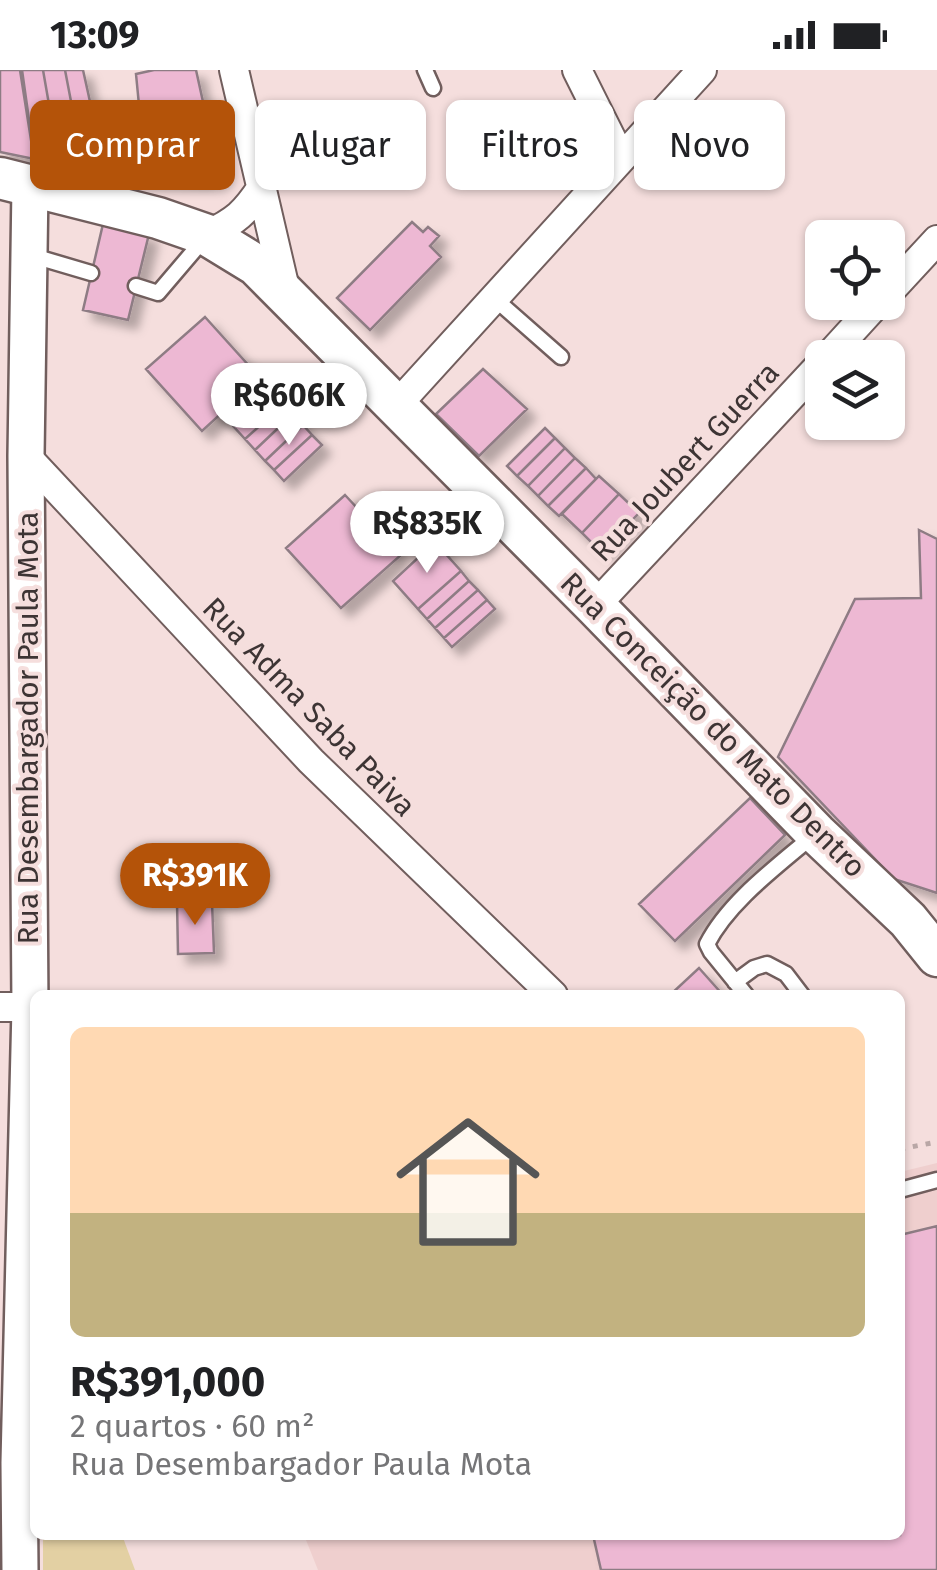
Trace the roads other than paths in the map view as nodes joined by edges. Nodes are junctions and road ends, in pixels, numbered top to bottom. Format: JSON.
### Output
{"nodes":[{"id":1,"x":234,"y":70,"type":"edge"},
{"id":2,"x":425,"y":70,"type":"edge"},
{"id":3,"x":578,"y":70,"type":"edge"},
{"id":4,"x":702,"y":70,"type":"edge"},
{"id":5,"x":433,"y":88,"type":"dead end"},
{"id":6,"x":255,"y":158,"type":"edge"},
{"id":7,"x":621,"y":158,"type":"junction"},
{"id":8,"x":15,"y":182,"type":"edge"},
{"id":9,"x":260,"y":190,"type":"edge"},
{"id":10,"x":263,"y":190,"type":"edge"},
{"id":11,"x":207,"y":234,"type":"junction"},
{"id":12,"x":937,"y":240,"type":"edge"},
{"id":13,"x":29,"y":255,"type":"junction"},
{"id":14,"x":91,"y":274,"type":"dead end"},
{"id":15,"x":905,"y":275,"type":"edge"},
{"id":16,"x":136,"y":286,"type":"dead end"},
{"id":17,"x":286,"y":293,"type":"junction"},
{"id":18,"x":494,"y":298,"type":"junction"},
{"id":19,"x":862,"y":320,"type":"edge"},
{"id":20,"x":843,"y":340,"type":"edge"},
{"id":21,"x":561,"y":357,"type":"dead end"},
{"id":22,"x":805,"y":381,"type":"edge"},
{"id":23,"x":396,"y":406,"type":"junction"},
{"id":24,"x":26,"y":456,"type":"junction"},
{"id":25,"x":596,"y":606,"type":"junction"},
{"id":26,"x":816,"y":834,"type":"junction"},
{"id":27,"x":937,"y":956,"type":"edge"},
{"id":28,"x":735,"y":982,"type":"junction"},
{"id":29,"x":547,"y":990,"type":"edge"},
{"id":30,"x":742,"y":990,"type":"edge"},
{"id":31,"x":798,"y":990,"type":"edge"},
{"id":32,"x":22,"y":1007,"type":"edge"},
{"id":33,"x":937,"y":1180,"type":"edge"},
{"id":34,"x":905,"y":1189,"type":"edge"},
{"id":35,"x":20,"y":1570,"type":"edge"}],
"edges":[{"from":1,"to":6,"type":"street"},
{"from":2,"to":5,"type":"lane"},
{"from":3,"to":7,"type":"street"},
{"from":4,"to":7,"type":"street"},
{"from":7,"to":18,"type":"street"},
{"from":8,"to":11,"type":"main road","name":"Rua Conceição do Mato Dentro"},
{"from":8,"to":13,"type":"street","name":"Rua Desembargador Paula Mota"},
{"from":9,"to":11,"type":"street"},
{"from":10,"to":17,"type":"street"},
{"from":11,"to":16,"type":"lane"},
{"from":11,"to":17,"type":"main road","name":"Rua Conceição do Mato Dentro"},
{"from":12,"to":15,"type":"street"},
{"from":13,"to":14,"type":"lane"},
{"from":13,"to":24,"type":"street","name":"Rua Desembargador Paula Mota"},
{"from":17,"to":23,"type":"main road","name":"Rua Conceição do Mato Dentro"},
{"from":18,"to":21,"type":"lane"},
{"from":18,"to":23,"type":"street"},
{"from":19,"to":20,"type":"street","name":"Rua Joubert Guerra"},
{"from":22,"to":25,"type":"street","name":"Rua Joubert Guerra"},
{"from":23,"to":25,"type":"main road","name":"Rua Conceição do Mato Dentro"},
{"from":24,"to":29,"type":"street","name":"Rua Adma Saba Paiva"},
{"from":24,"to":32,"type":"street","name":"Rua Desembargador Paula Mota"},
{"from":25,"to":26,"type":"main road","name":"Rua Conceição do Mato Dentro"},
{"from":26,"to":27,"type":"main road","name":"Rua Conceição do Mato Dentro"},
{"from":26,"to":28,"type":"lane"},
{"from":28,"to":30,"type":"lane"},
{"from":28,"to":31,"type":"lane"},
{"from":32,"to":35,"type":"street","name":"Rua Desembargador Paula Mota"},
{"from":33,"to":34,"type":"lane"}]}
